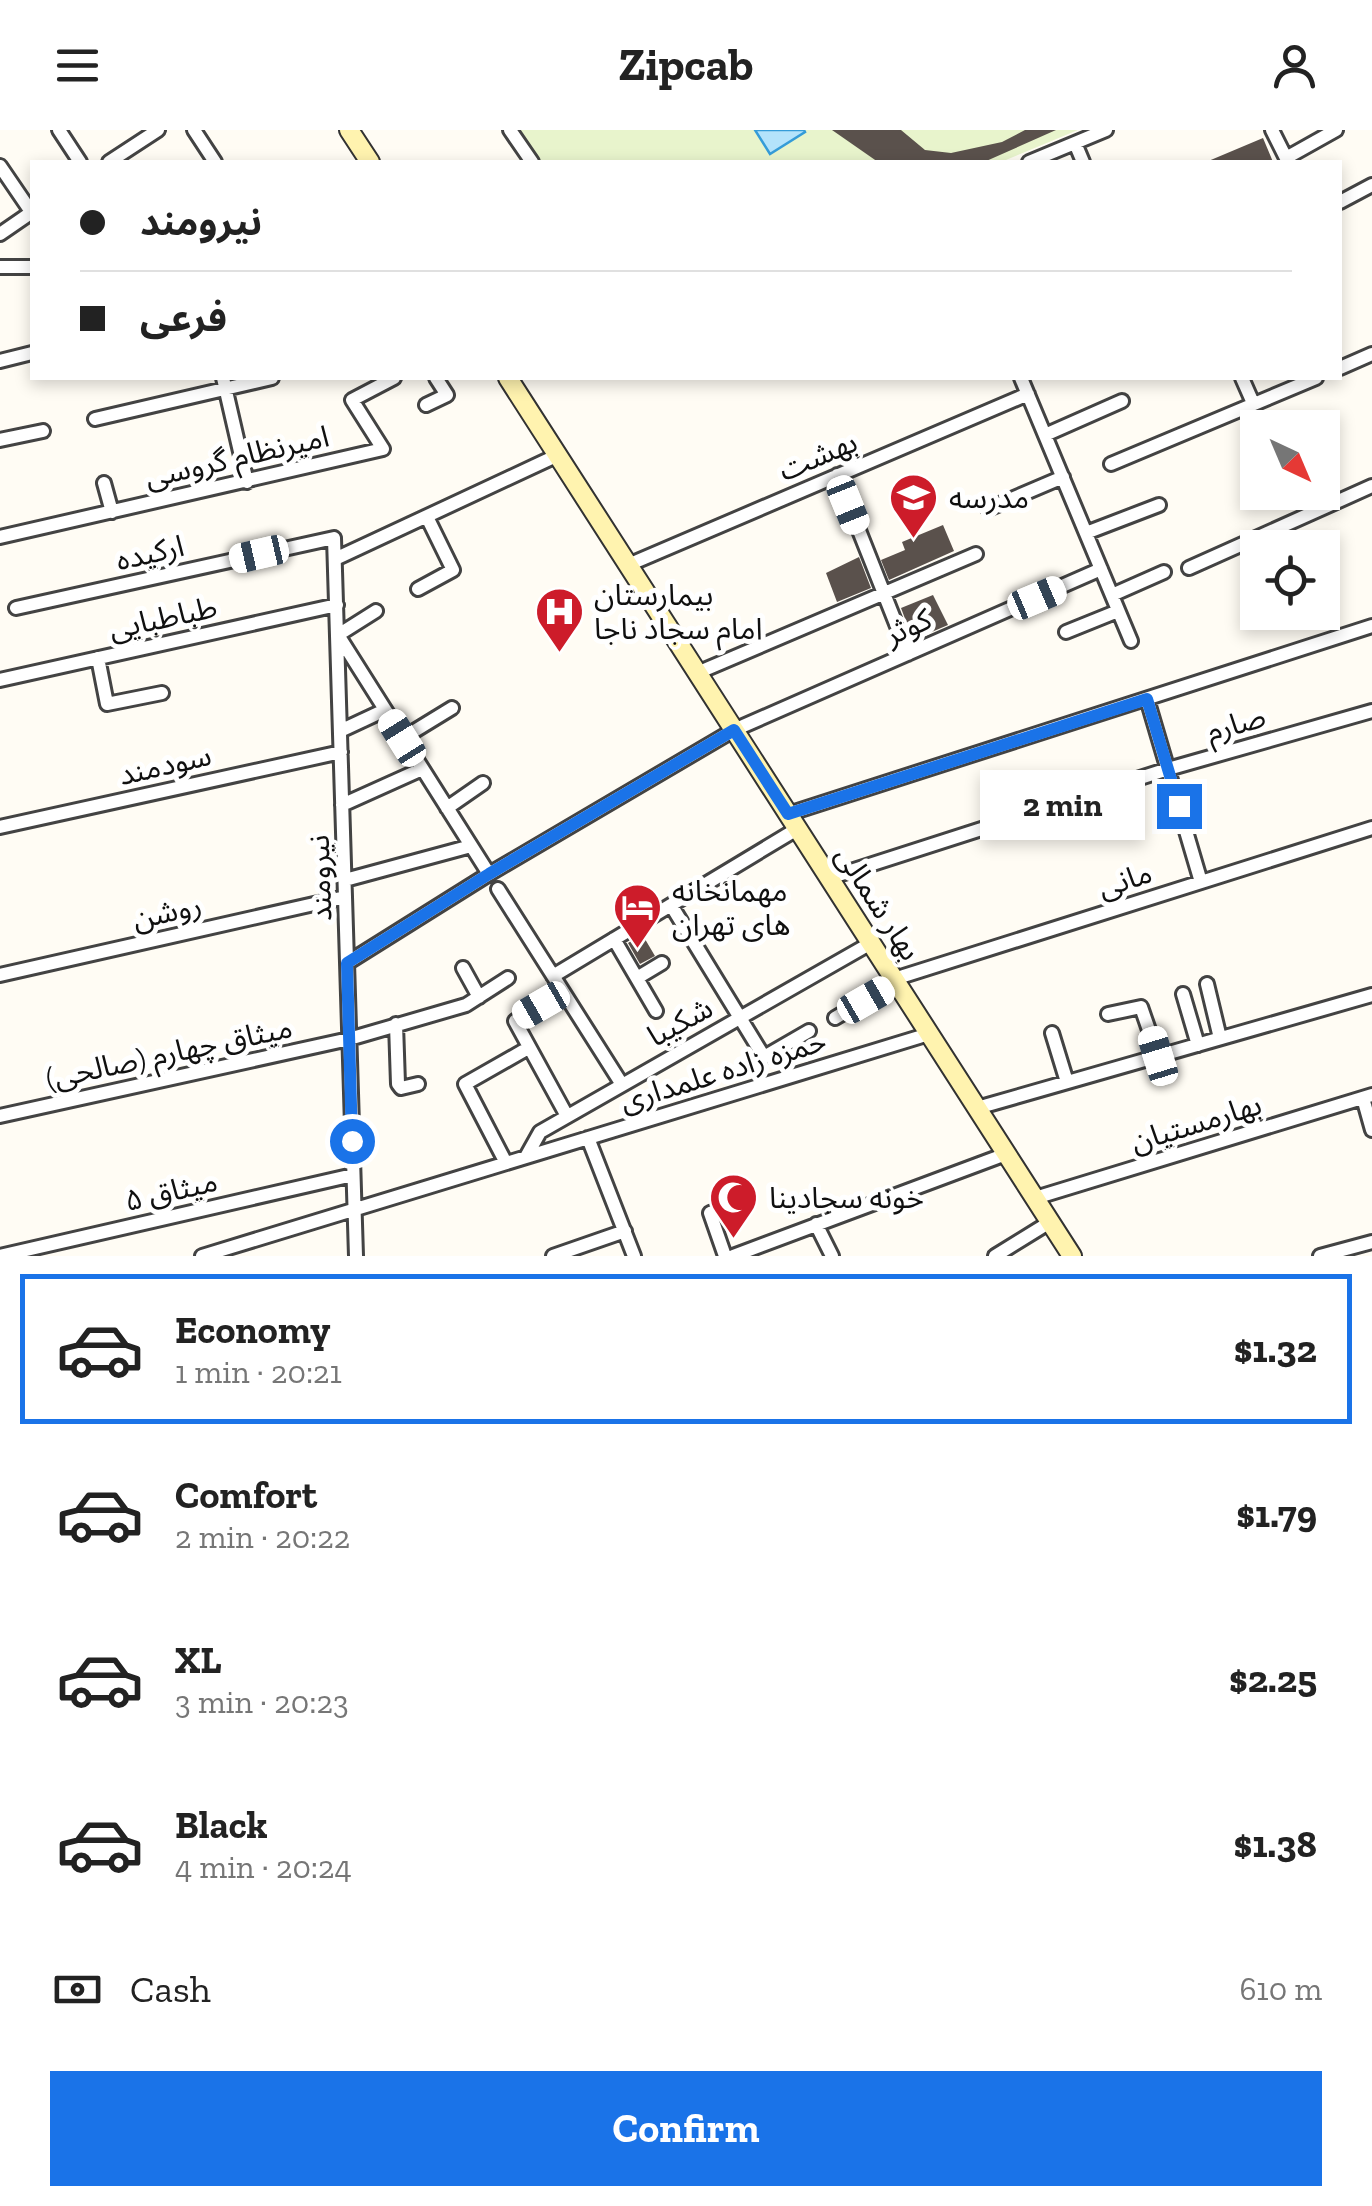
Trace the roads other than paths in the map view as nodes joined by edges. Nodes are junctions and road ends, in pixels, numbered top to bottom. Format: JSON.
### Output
{"nodes":[{"id":1,"x":59,"y":130,"type":"edge"},
{"id":2,"x":158,"y":130,"type":"edge"},
{"id":3,"x":194,"y":130,"type":"edge"},
{"id":4,"x":349,"y":130,"type":"edge"},
{"id":5,"x":510,"y":130,"type":"edge"},
{"id":6,"x":1106,"y":130,"type":"edge"},
{"id":7,"x":1272,"y":130,"type":"edge"},
{"id":8,"x":1336,"y":130,"type":"edge"},
{"id":9,"x":1076,"y":143,"type":"junction"},
{"id":10,"x":79,"y":160,"type":"edge"},
{"id":11,"x":111,"y":160,"type":"edge"},
{"id":12,"x":214,"y":160,"type":"edge"},
{"id":13,"x":369,"y":160,"type":"edge"},
{"id":14,"x":531,"y":160,"type":"edge"},
{"id":15,"x":1034,"y":160,"type":"edge"},
{"id":16,"x":1082,"y":160,"type":"edge"},
{"id":17,"x":1287,"y":160,"type":"edge"},
{"id":18,"x":0,"y":166,"type":"edge"},
{"id":19,"x":1372,"y":185,"type":"edge"},
{"id":20,"x":1342,"y":201,"type":"edge"},
{"id":21,"x":30,"y":209,"type":"edge"},
{"id":22,"x":30,"y":213,"type":"edge"},
{"id":23,"x":0,"y":234,"type":"edge"},
{"id":24,"x":0,"y":267,"type":"edge"},
{"id":25,"x":30,"y":267,"type":"edge"},
{"id":26,"x":30,"y":353,"type":"edge"},
{"id":27,"x":1372,"y":354,"type":"edge"},
{"id":28,"x":0,"y":360,"type":"edge"},
{"id":29,"x":1342,"y":367,"type":"edge"},
{"id":30,"x":390,"y":380,"type":"edge"},
{"id":31,"x":437,"y":380,"type":"edge"},
{"id":32,"x":513,"y":380,"type":"edge"},
{"id":33,"x":1023,"y":380,"type":"edge"},
{"id":34,"x":1243,"y":380,"type":"edge"},
{"id":35,"x":1311,"y":380,"type":"edge"},
{"id":36,"x":224,"y":382,"type":"edge"},
{"id":37,"x":1028,"y":394,"type":"junction"},
{"id":38,"x":1122,"y":401,"type":"dead end"},
{"id":39,"x":1253,"y":404,"type":"junction"},
{"id":40,"x":426,"y":405,"type":"dead end"},
{"id":41,"x":95,"y":420,"type":"dead end"},
{"id":42,"x":43,"y":430,"type":"dead end"},
{"id":43,"x":1045,"y":435,"type":"junction"},
{"id":44,"x":0,"y":440,"type":"edge"},
{"id":45,"x":558,"y":456,"type":"junction"},
{"id":46,"x":1111,"y":464,"type":"dead end"},
{"id":47,"x":837,"y":475,"type":"junction"},
{"id":48,"x":1063,"y":477,"type":"junction"},
{"id":49,"x":246,"y":482,"type":"junction"},
{"id":50,"x":104,"y":483,"type":"dead end"},
{"id":51,"x":1372,"y":486,"type":"edge"},
{"id":52,"x":1159,"y":506,"type":"dead end"},
{"id":53,"x":988,"y":510,"type":"dead end"},
{"id":54,"x":112,"y":512,"type":"junction"},
{"id":55,"x":426,"y":518,"type":"junction"},
{"id":56,"x":1086,"y":534,"type":"junction"},
{"id":57,"x":0,"y":537,"type":"edge"},
{"id":58,"x":976,"y":554,"type":"dead end"},
{"id":59,"x":335,"y":559,"type":"junction"},
{"id":60,"x":628,"y":565,"type":"junction"},
{"id":61,"x":1188,"y":568,"type":"dead end"},
{"id":62,"x":1101,"y":569,"type":"junction"},
{"id":63,"x":1164,"y":572,"type":"dead end"},
{"id":64,"x":418,"y":588,"type":"dead end"},
{"id":65,"x":884,"y":593,"type":"junction"},
{"id":66,"x":1112,"y":596,"type":"junction"},
{"id":67,"x":337,"y":605,"type":"junction"},
{"id":68,"x":16,"y":608,"type":"dead end"},
{"id":69,"x":1118,"y":610,"type":"junction"},
{"id":70,"x":376,"y":611,"type":"dead end"},
{"id":71,"x":1372,"y":626,"type":"edge"},
{"id":72,"x":1066,"y":632,"type":"dead end"},
{"id":73,"x":338,"y":635,"type":"junction"},
{"id":74,"x":1131,"y":642,"type":"dead end"},
{"id":75,"x":908,"y":654,"type":"junction"},
{"id":76,"x":98,"y":658,"type":"junction"},
{"id":77,"x":698,"y":673,"type":"junction"},
{"id":78,"x":0,"y":680,"type":"edge"},
{"id":79,"x":162,"y":693,"type":"dead end"},
{"id":80,"x":1147,"y":699,"type":"junction"},
{"id":81,"x":452,"y":708,"type":"dead end"},
{"id":82,"x":385,"y":710,"type":"junction"},
{"id":83,"x":1372,"y":712,"type":"edge"},
{"id":84,"x":734,"y":730,"type":"junction"},
{"id":85,"x":340,"y":731,"type":"junction"},
{"id":86,"x":402,"y":738,"type":"junction"},
{"id":87,"x":341,"y":752,"type":"junction"},
{"id":88,"x":422,"y":769,"type":"junction"},
{"id":89,"x":1168,"y":769,"type":"junction"},
{"id":90,"x":483,"y":783,"type":"dead end"},
{"id":91,"x":342,"y":805,"type":"junction"},
{"id":92,"x":447,"y":808,"type":"junction"},
{"id":93,"x":793,"y":821,"type":"junction"},
{"id":94,"x":0,"y":828,"type":"edge"},
{"id":95,"x":1372,"y":828,"type":"edge"},
{"id":96,"x":471,"y":846,"type":"junction"},
{"id":97,"x":489,"y":874,"type":"junction"},
{"id":98,"x":829,"y":878,"type":"junction"},
{"id":99,"x":345,"y":880,"type":"junction"},
{"id":100,"x":1202,"y":882,"type":"junction"},
{"id":101,"x":498,"y":889,"type":"dead end"},
{"id":102,"x":345,"y":898,"type":"junction"},
{"id":103,"x":672,"y":905,"type":"junction"},
{"id":104,"x":614,"y":940,"type":"junction"},
{"id":105,"x":871,"y":943,"type":"junction"},
{"id":106,"x":347,"y":963,"type":"junction"},
{"id":107,"x":662,"y":963,"type":"dead end"},
{"id":108,"x":463,"y":968,"type":"dead end"},
{"id":109,"x":0,"y":976,"type":"edge"},
{"id":110,"x":553,"y":976,"type":"junction"},
{"id":111,"x":508,"y":978,"type":"dead end"},
{"id":112,"x":637,"y":978,"type":"junction"},
{"id":113,"x":895,"y":981,"type":"junction"},
{"id":114,"x":1207,"y":984,"type":"dead end"},
{"id":115,"x":564,"y":992,"type":"junction"},
{"id":116,"x":1183,"y":994,"type":"dead end"},
{"id":117,"x":1372,"y":995,"type":"edge"},
{"id":118,"x":479,"y":997,"type":"junction"},
{"id":119,"x":656,"y":1011,"type":"dead end"},
{"id":120,"x":1108,"y":1014,"type":"dead end"},
{"id":121,"x":740,"y":1017,"type":"junction"},
{"id":122,"x":835,"y":1018,"type":"dead end"},
{"id":123,"x":396,"y":1024,"type":"junction"},
{"id":124,"x":808,"y":1031,"type":"dead end"},
{"id":125,"x":1052,"y":1033,"type":"dead end"},
{"id":126,"x":929,"y":1034,"type":"junction"},
{"id":127,"x":1220,"y":1038,"type":"junction"},
{"id":128,"x":350,"y":1039,"type":"junction"},
{"id":129,"x":1198,"y":1045,"type":"junction"},
{"id":130,"x":523,"y":1051,"type":"dead end"},
{"id":131,"x":1158,"y":1056,"type":"junction"},
{"id":132,"x":1068,"y":1082,"type":"junction"},
{"id":133,"x":621,"y":1083,"type":"junction"},
{"id":134,"x":418,"y":1084,"type":"dead end"},
{"id":135,"x":1368,"y":1097,"type":"edge"},
{"id":136,"x":977,"y":1108,"type":"junction"},
{"id":137,"x":0,"y":1116,"type":"edge"},
{"id":138,"x":568,"y":1116,"type":"junction"},
{"id":139,"x":1372,"y":1130,"type":"edge"},
{"id":140,"x":588,"y":1138,"type":"junction"},
{"id":141,"x":1006,"y":1154,"type":"junction"},
{"id":142,"x":526,"y":1157,"type":"junction"},
{"id":143,"x":506,"y":1163,"type":"junction"},
{"id":144,"x":353,"y":1175,"type":"junction"},
{"id":145,"x":1034,"y":1198,"type":"junction"},
{"id":146,"x":747,"y":1200,"type":"dead end"},
{"id":147,"x":354,"y":1210,"type":"junction"},
{"id":148,"x":1050,"y":1222,"type":"junction"},
{"id":149,"x":816,"y":1224,"type":"junction"},
{"id":150,"x":624,"y":1231,"type":"junction"},
{"id":151,"x":1372,"y":1242,"type":"edge"},
{"id":152,"x":352,"y":1255,"type":"edge"},
{"id":153,"x":0,"y":1256,"type":"edge"},
{"id":154,"x":202,"y":1256,"type":"edge"},
{"id":155,"x":552,"y":1256,"type":"edge"},
{"id":156,"x":634,"y":1256,"type":"edge"},
{"id":157,"x":725,"y":1256,"type":"edge"},
{"id":158,"x":733,"y":1256,"type":"edge"},
{"id":159,"x":832,"y":1256,"type":"edge"},
{"id":160,"x":995,"y":1256,"type":"edge"},
{"id":161,"x":1072,"y":1256,"type":"edge"},
{"id":162,"x":1320,"y":1256,"type":"edge"}],
"edges":[{"from":1,"to":10,"type":"street"},
{"from":2,"to":11,"type":"street"},
{"from":3,"to":12,"type":"street"},
{"from":4,"to":13,"type":"main road"},
{"from":5,"to":14,"type":"street"},
{"from":6,"to":9,"type":"street"},
{"from":7,"to":17,"type":"street"},
{"from":8,"to":17,"type":"street"},
{"from":9,"to":15,"type":"street"},
{"from":9,"to":16,"type":"street"},
{"from":18,"to":21,"type":"street"},
{"from":19,"to":20,"type":"street"},
{"from":22,"to":23,"type":"street"},
{"from":24,"to":25,"type":"street"},
{"from":26,"to":28,"type":"street"},
{"from":27,"to":29,"type":"street"},
{"from":30,"to":49,"type":"street","name":"امیرنظام گروسی"},
{"from":31,"to":40,"type":"street"},
{"from":32,"to":45,"type":"main road","name":"بهار شمالی"},
{"from":33,"to":37,"type":"street"},
{"from":34,"to":39,"type":"street"},
{"from":35,"to":39,"type":"street"},
{"from":36,"to":41,"type":"street"},
{"from":36,"to":49,"type":"street"},
{"from":37,"to":43,"type":"street"},
{"from":37,"to":47,"type":"street","name":"بهشت"},
{"from":38,"to":43,"type":"street"},
{"from":39,"to":46,"type":"street"},
{"from":42,"to":44,"type":"street"},
{"from":43,"to":48,"type":"street"},
{"from":45,"to":55,"type":"street"},
{"from":45,"to":60,"type":"main road","name":"بهار شمالی"},
{"from":47,"to":60,"type":"street","name":"بهشت"},
{"from":47,"to":65,"type":"street"},
{"from":48,"to":53,"type":"street"},
{"from":48,"to":56,"type":"street"},
{"from":49,"to":54,"type":"street","name":"امیرنظام گروسی"},
{"from":50,"to":54,"type":"street"},
{"from":51,"to":61,"type":"street"},
{"from":52,"to":56,"type":"street"},
{"from":54,"to":57,"type":"street","name":"امیرنظام گروسی"},
{"from":55,"to":59,"type":"street"},
{"from":55,"to":64,"type":"street"},
{"from":56,"to":62,"type":"street"},
{"from":58,"to":65,"type":"street"},
{"from":59,"to":67,"type":"street","name":"نیرومند"},
{"from":59,"to":68,"type":"street","name":"ارکیده"},
{"from":60,"to":77,"type":"main road","name":"بهار شمالی"},
{"from":62,"to":66,"type":"street"},
{"from":62,"to":75,"type":"street","name":"کوثر"},
{"from":63,"to":66,"type":"street"},
{"from":65,"to":75,"type":"street"},
{"from":65,"to":77,"type":"street"},
{"from":66,"to":69,"type":"street"},
{"from":67,"to":73,"type":"street","name":"نیرومند"},
{"from":67,"to":76,"type":"street","name":"طباطبایی"},
{"from":69,"to":72,"type":"street"},
{"from":69,"to":74,"type":"street"},
{"from":70,"to":73,"type":"street"},
{"from":71,"to":80,"type":"street"},
{"from":73,"to":82,"type":"street"},
{"from":73,"to":85,"type":"street","name":"نیرومند"},
{"from":75,"to":84,"type":"street","name":"کوثر"},
{"from":76,"to":78,"type":"street","name":"طباطبایی"},
{"from":76,"to":79,"type":"street"},
{"from":77,"to":84,"type":"main road","name":"بهار شمالی"},
{"from":80,"to":89,"type":"street"},
{"from":80,"to":93,"type":"street"},
{"from":81,"to":86,"type":"street"},
{"from":82,"to":85,"type":"street"},
{"from":82,"to":86,"type":"street"},
{"from":83,"to":89,"type":"street","name":"صارم"},
{"from":84,"to":93,"type":"main road","name":"بهار شمالی"},
{"from":84,"to":97,"type":"street","name":"کوثر"},
{"from":85,"to":87,"type":"street","name":"نیرومند"},
{"from":86,"to":88,"type":"street"},
{"from":87,"to":91,"type":"street","name":"نیرومند"},
{"from":87,"to":94,"type":"street","name":"سودمند"},
{"from":88,"to":91,"type":"street"},
{"from":88,"to":92,"type":"street"},
{"from":89,"to":98,"type":"street","name":"صارم"},
{"from":89,"to":100,"type":"street"},
{"from":90,"to":92,"type":"street"},
{"from":91,"to":99,"type":"street","name":"نیرومند"},
{"from":92,"to":96,"type":"street"},
{"from":93,"to":98,"type":"main road","name":"بهار شمالی"},
{"from":93,"to":103,"type":"street"},
{"from":95,"to":100,"type":"street","name":"مانی"},
{"from":96,"to":97,"type":"street"},
{"from":96,"to":99,"type":"street"},
{"from":97,"to":106,"type":"street","name":"کوثر"},
{"from":98,"to":105,"type":"main road","name":"بهار شمالی"},
{"from":99,"to":102,"type":"street","name":"نیرومند"},
{"from":100,"to":113,"type":"street","name":"مانی"},
{"from":101,"to":110,"type":"street"},
{"from":102,"to":106,"type":"street","name":"نیرومند"},
{"from":102,"to":109,"type":"street","name":"روشن"},
{"from":103,"to":104,"type":"street"},
{"from":103,"to":121,"type":"street"},
{"from":104,"to":110,"type":"street"},
{"from":104,"to":112,"type":"street"},
{"from":105,"to":113,"type":"main road","name":"بهار شمالی"},
{"from":105,"to":121,"type":"street","name":"شکیبا"},
{"from":106,"to":128,"type":"street","name":"نیرومند"},
{"from":107,"to":112,"type":"street"},
{"from":108,"to":118,"type":"street"},
{"from":110,"to":115,"type":"street"},
{"from":111,"to":118,"type":"street","name":"میثاق چهارم (صالحی)"},
{"from":112,"to":119,"type":"street"},
{"from":113,"to":122,"type":"street","name":"مانی"},
{"from":113,"to":126,"type":"main road","name":"بهار شمالی"},
{"from":114,"to":127,"type":"street"},
{"from":115,"to":133,"type":"street"},
{"from":115,"to":138,"type":"street"},
{"from":116,"to":129,"type":"street"},
{"from":117,"to":127,"type":"street"},
{"from":118,"to":123,"type":"street","name":"میثاق چهارم (صالحی)"},
{"from":120,"to":131,"type":"street"},
{"from":121,"to":124,"type":"street"},
{"from":121,"to":133,"type":"street","name":"شکیبا"},
{"from":123,"to":128,"type":"street","name":"میثاق چهارم (صالحی)"},
{"from":123,"to":134,"type":"street"},
{"from":125,"to":132,"type":"street"},
{"from":126,"to":136,"type":"main road","name":"بهار شمالی"},
{"from":126,"to":140,"type":"street","name":"حمزه زاده علمداری"},
{"from":127,"to":129,"type":"street"},
{"from":128,"to":137,"type":"street","name":"میثاق چهارم (صالحی)"},
{"from":128,"to":144,"type":"street","name":"نیرومند"},
{"from":129,"to":131,"type":"street"},
{"from":130,"to":143,"type":"street"},
{"from":131,"to":132,"type":"street"},
{"from":132,"to":136,"type":"street"},
{"from":133,"to":138,"type":"street","name":"شکیبا"},
{"from":135,"to":139,"type":"street"},
{"from":135,"to":145,"type":"street","name":"بهارمستیان"},
{"from":136,"to":141,"type":"main road","name":"بهار شمالی"},
{"from":138,"to":142,"type":"street","name":"شکیبا"},
{"from":140,"to":142,"type":"street","name":"حمزه زاده علمداری"},
{"from":140,"to":150,"type":"street"},
{"from":141,"to":145,"type":"main road","name":"بهار شمالی"},
{"from":141,"to":149,"type":"street"},
{"from":142,"to":143,"type":"street","name":"حمزه زاده علمداری"},
{"from":143,"to":147,"type":"street","name":"حمزه زاده علمداری"},
{"from":144,"to":147,"type":"street","name":"نیرومند"},
{"from":144,"to":153,"type":"street","name":"میثاق ۵"},
{"from":145,"to":148,"type":"main road","name":"بهار شمالی"},
{"from":146,"to":157,"type":"street"},
{"from":147,"to":152,"type":"street","name":"نیرومند"},
{"from":147,"to":154,"type":"street","name":"حمزه زاده علمداری"},
{"from":148,"to":160,"type":"street"},
{"from":148,"to":161,"type":"main road","name":"بهار شمالی"},
{"from":149,"to":158,"type":"street"},
{"from":149,"to":159,"type":"street"},
{"from":150,"to":155,"type":"street"},
{"from":150,"to":156,"type":"street"},
{"from":151,"to":162,"type":"street"}]}
